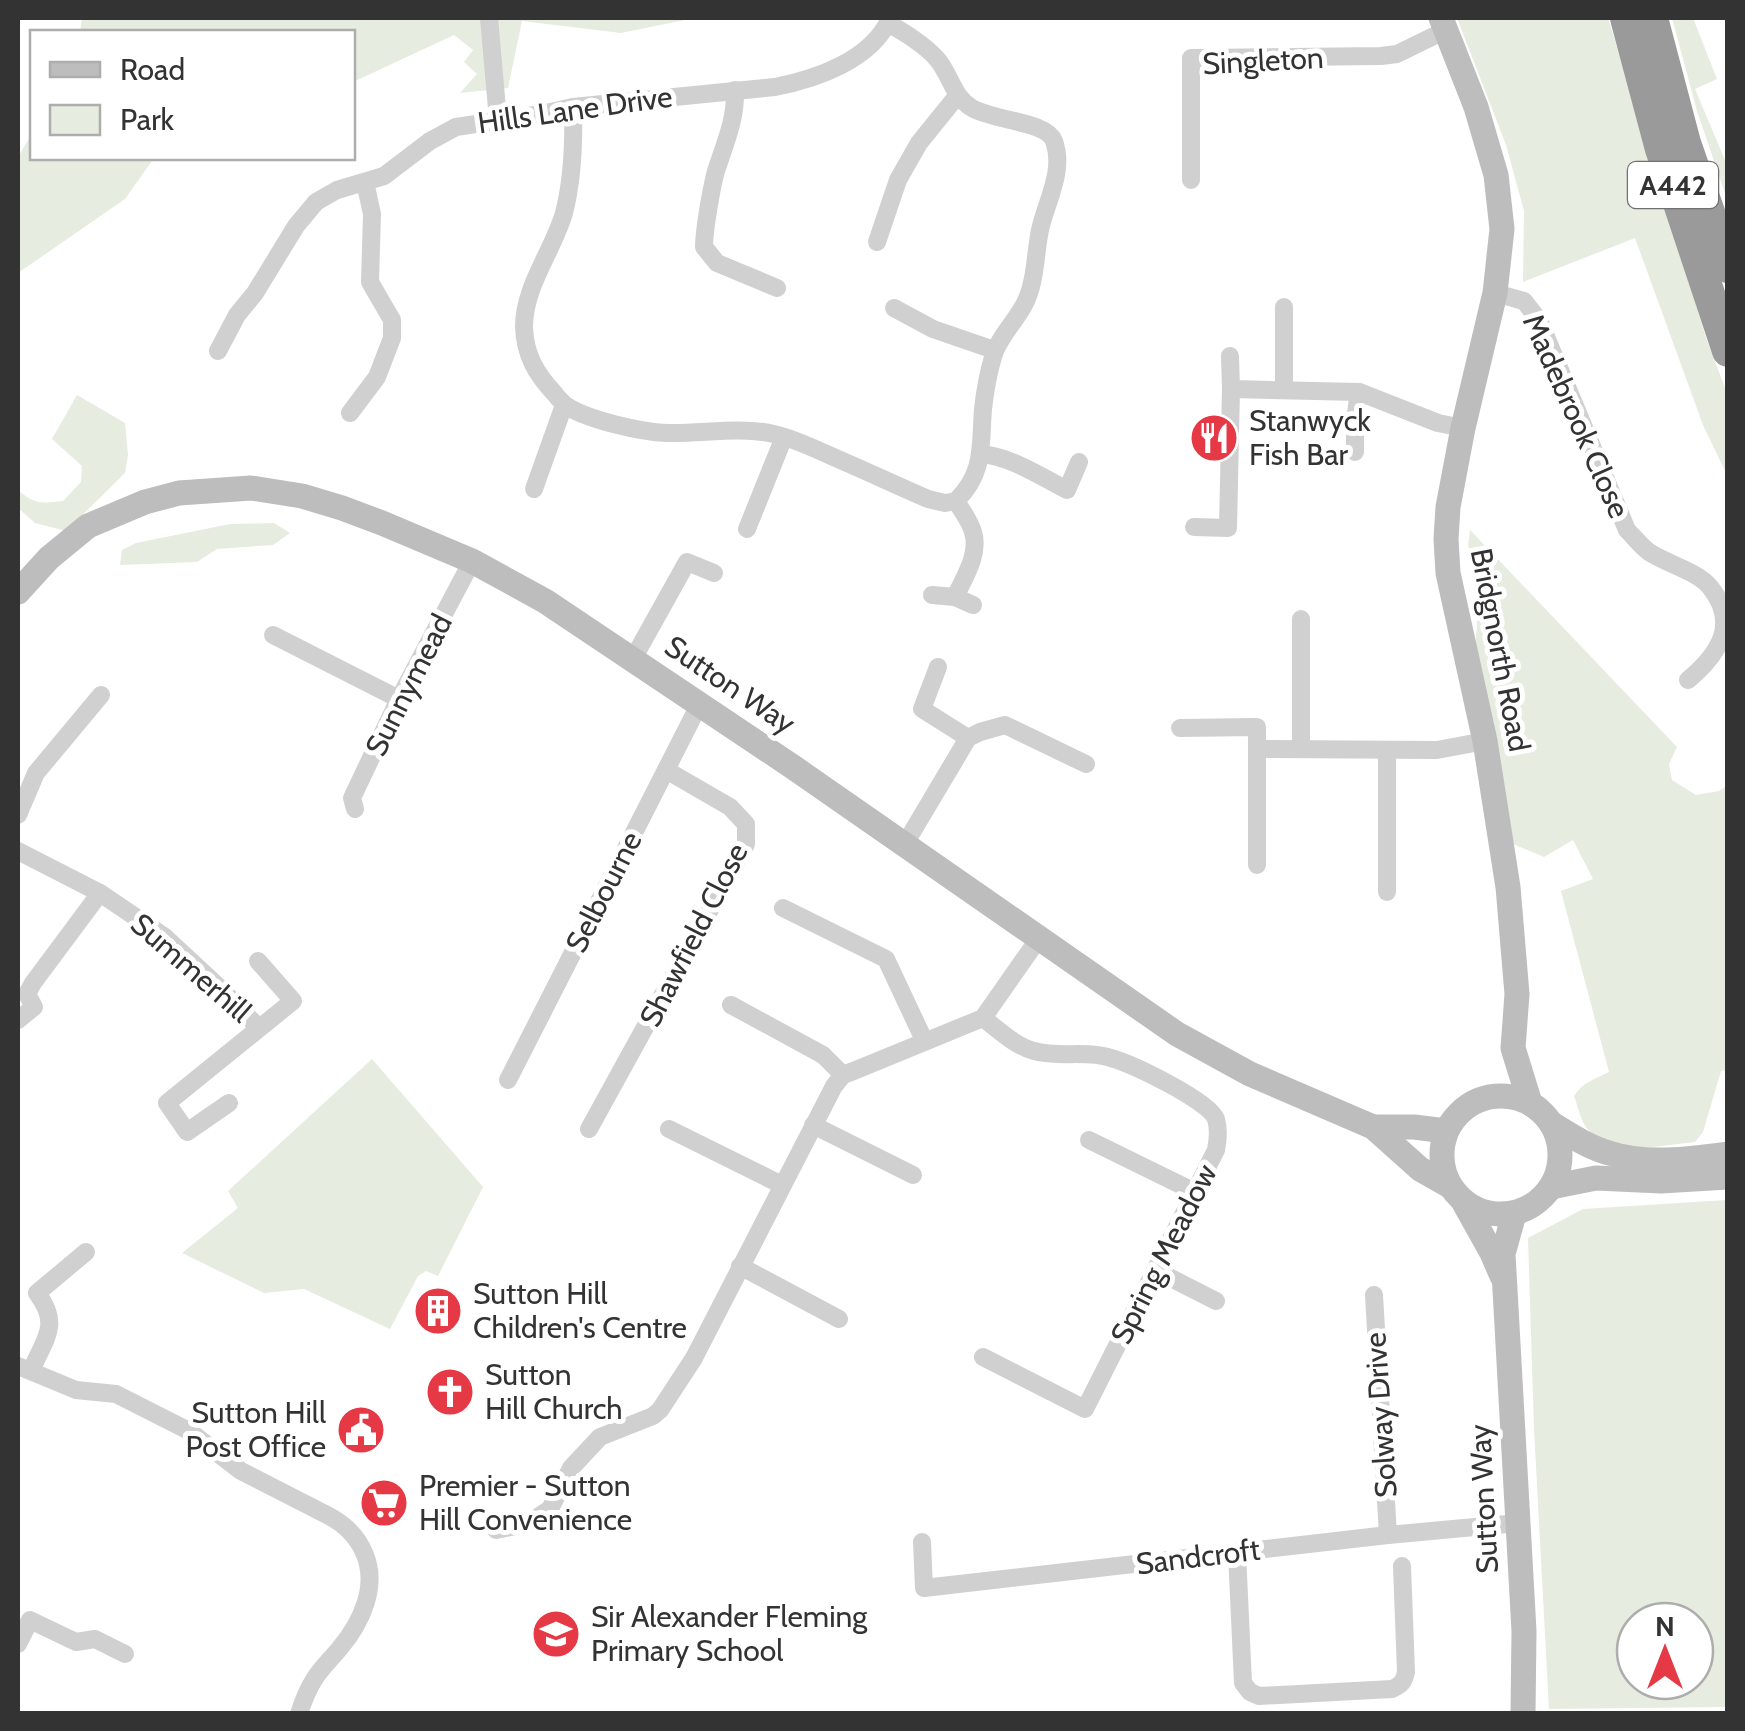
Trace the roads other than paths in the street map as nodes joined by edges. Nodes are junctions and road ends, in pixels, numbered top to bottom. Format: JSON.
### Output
{"nodes":[{"id":1,"x":489,"y":18,"type":"edge"},
{"id":2,"x":1626,"y":18,"type":"edge"},
{"id":3,"x":1652,"y":18,"type":"edge"},
{"id":4,"x":889,"y":21,"type":"edge"},
{"id":5,"x":1443,"y":24,"type":"edge"},
{"id":6,"x":735,"y":90,"type":"junction"},
{"id":7,"x":957,"y":96,"type":"junction"},
{"id":8,"x":573,"y":106,"type":"junction"},
{"id":9,"x":498,"y":120,"type":"junction"},
{"id":10,"x":1191,"y":180,"type":"dead end"},
{"id":11,"x":366,"y":182,"type":"junction"},
{"id":12,"x":876,"y":242,"type":"dead end"},
{"id":13,"x":1728,"y":267,"type":"edge"},
{"id":14,"x":777,"y":288,"type":"dead end"},
{"id":15,"x":1495,"y":293,"type":"junction"},
{"id":16,"x":1284,"y":307,"type":"dead end"},
{"id":17,"x":894,"y":308,"type":"dead end"},
{"id":18,"x":994,"y":350,"type":"junction"},
{"id":19,"x":218,"y":351,"type":"dead end"},
{"id":20,"x":1728,"y":351,"type":"edge"},
{"id":21,"x":1230,"y":356,"type":"dead end"},
{"id":22,"x":1231,"y":389,"type":"junction"},
{"id":23,"x":1284,"y":390,"type":"junction"},
{"id":24,"x":1359,"y":392,"type":"junction"},
{"id":25,"x":564,"y":405,"type":"junction"},
{"id":26,"x":350,"y":414,"type":"dead end"},
{"id":27,"x":1463,"y":428,"type":"junction"},
{"id":28,"x":784,"y":437,"type":"junction"},
{"id":29,"x":1355,"y":452,"type":"dead end"},
{"id":30,"x":982,"y":454,"type":"junction"},
{"id":31,"x":1080,"y":462,"type":"dead end"},
{"id":32,"x":534,"y":489,"type":"dead end"},
{"id":33,"x":956,"y":501,"type":"junction"},
{"id":34,"x":1194,"y":527,"type":"dead end"},
{"id":35,"x":747,"y":529,"type":"dead end"},
{"id":36,"x":472,"y":561,"type":"junction"},
{"id":37,"x":714,"y":573,"type":"dead end"},
{"id":38,"x":18,"y":592,"type":"edge"},
{"id":39,"x":932,"y":596,"type":"dead end"},
{"id":40,"x":1301,"y":619,"type":"dead end"},
{"id":41,"x":273,"y":634,"type":"dead end"},
{"id":42,"x":633,"y":659,"type":"junction"},
{"id":43,"x":938,"y":667,"type":"dead end"},
{"id":44,"x":1688,"y":680,"type":"dead end"},
{"id":45,"x":102,"y":695,"type":"dead end"},
{"id":46,"x":399,"y":699,"type":"junction"},
{"id":47,"x":699,"y":705,"type":"junction"},
{"id":48,"x":1180,"y":728,"type":"dead end"},
{"id":49,"x":968,"y":738,"type":"junction"},
{"id":50,"x":1485,"y":741,"type":"junction"},
{"id":51,"x":1258,"y":749,"type":"junction"},
{"id":52,"x":1301,"y":749,"type":"junction"},
{"id":53,"x":1386,"y":750,"type":"junction"},
{"id":54,"x":1086,"y":764,"type":"dead end"},
{"id":55,"x":666,"y":770,"type":"junction"},
{"id":56,"x":355,"y":809,"type":"dead end"},
{"id":57,"x":18,"y":815,"type":"edge"},
{"id":58,"x":905,"y":844,"type":"junction"},
{"id":59,"x":18,"y":851,"type":"edge"},
{"id":60,"x":1256,"y":865,"type":"dead end"},
{"id":61,"x":100,"y":892,"type":"junction"},
{"id":62,"x":1386,"y":892,"type":"dead end"},
{"id":63,"x":783,"y":908,"type":"dead end"},
{"id":64,"x":1039,"y":938,"type":"junction"},
{"id":65,"x":258,"y":961,"type":"dead end"},
{"id":66,"x":731,"y":1006,"type":"dead end"},
{"id":67,"x":983,"y":1018,"type":"junction"},
{"id":68,"x":18,"y":1020,"type":"edge"},
{"id":69,"x":259,"y":1028,"type":"junction"},
{"id":70,"x":924,"y":1040,"type":"junction"},
{"id":71,"x":1516,"y":1058,"type":"junction"},
{"id":72,"x":843,"y":1075,"type":"junction"},
{"id":73,"x":508,"y":1080,"type":"dead end"},
{"id":74,"x":1478,"y":1100,"type":"junction"},
{"id":75,"x":228,"y":1103,"type":"dead end"},
{"id":76,"x":1530,"y":1103,"type":"junction"},
{"id":77,"x":1552,"y":1124,"type":"junction"},
{"id":78,"x":813,"y":1125,"type":"junction"},
{"id":79,"x":1373,"y":1127,"type":"junction"},
{"id":80,"x":590,"y":1129,"type":"dead end"},
{"id":81,"x":670,"y":1129,"type":"dead end"},
{"id":82,"x":1446,"y":1131,"type":"junction"},
{"id":83,"x":1089,"y":1140,"type":"dead end"},
{"id":84,"x":1728,"y":1154,"type":"edge"},
{"id":85,"x":914,"y":1175,"type":"dead end"},
{"id":86,"x":1728,"y":1177,"type":"edge"},
{"id":87,"x":782,"y":1185,"type":"junction"},
{"id":88,"x":1552,"y":1187,"type":"junction"},
{"id":89,"x":1195,"y":1192,"type":"junction"},
{"id":90,"x":1456,"y":1193,"type":"junction"},
{"id":91,"x":1514,"y":1214,"type":"junction"},
{"id":92,"x":86,"y":1252,"type":"dead end"},
{"id":93,"x":740,"y":1266,"type":"junction"},
{"id":94,"x":1157,"y":1271,"type":"junction"},
{"id":95,"x":1504,"y":1281,"type":"junction"},
{"id":96,"x":1374,"y":1295,"type":"dead end"},
{"id":97,"x":1216,"y":1301,"type":"dead end"},
{"id":98,"x":839,"y":1320,"type":"dead end"},
{"id":99,"x":984,"y":1357,"type":"dead end"},
{"id":100,"x":24,"y":1369,"type":"edge"},
{"id":101,"x":1518,"y":1523,"type":"junction"},
{"id":102,"x":496,"y":1530,"type":"dead end"},
{"id":103,"x":1388,"y":1535,"type":"junction"},
{"id":104,"x":922,"y":1542,"type":"dead end"},
{"id":105,"x":1237,"y":1553,"type":"junction"},
{"id":106,"x":1402,"y":1566,"type":"dead end"},
{"id":107,"x":24,"y":1617,"type":"edge"},
{"id":108,"x":18,"y":1644,"type":"edge"},
{"id":109,"x":125,"y":1654,"type":"dead end"},
{"id":110,"x":299,"y":1714,"type":"edge"},
{"id":111,"x":1523,"y":1714,"type":"edge"}],
"edges":[{"from":1,"to":9,"type":"street"},
{"from":2,"to":20,"type":"highway","number":"A442"},
{"from":3,"to":13,"type":"highway","number":"A442"},
{"from":4,"to":6,"type":"street","name":"Hills Lane Drive"},
{"from":4,"to":7,"type":"street"},
{"from":5,"to":10,"type":"street","name":"Singleton"},
{"from":5,"to":15,"type":"street","name":"Bridgnorth Road"},
{"from":6,"to":8,"type":"street","name":"Hills Lane Drive"},
{"from":6,"to":14,"type":"street"},
{"from":7,"to":12,"type":"street"},
{"from":7,"to":18,"type":"street"},
{"from":8,"to":9,"type":"street","name":"Hills Lane Drive"},
{"from":8,"to":25,"type":"street"},
{"from":9,"to":11,"type":"street","name":"Hills Lane Drive"},
{"from":11,"to":19,"type":"street","name":"Hills Lane Drive"},
{"from":11,"to":26,"type":"street"},
{"from":15,"to":27,"type":"street","name":"Bridgnorth Road"},
{"from":15,"to":44,"type":"street","name":"Madebrook Close"},
{"from":16,"to":23,"type":"street"},
{"from":17,"to":18,"type":"street"},
{"from":18,"to":30,"type":"street"},
{"from":21,"to":22,"type":"street"},
{"from":22,"to":23,"type":"street"},
{"from":22,"to":34,"type":"street"},
{"from":23,"to":24,"type":"street"},
{"from":24,"to":27,"type":"street"},
{"from":24,"to":29,"type":"street"},
{"from":25,"to":28,"type":"street"},
{"from":25,"to":32,"type":"street"},
{"from":27,"to":50,"type":"street","name":"Bridgnorth Road"},
{"from":28,"to":33,"type":"street"},
{"from":28,"to":35,"type":"street"},
{"from":30,"to":31,"type":"street"},
{"from":30,"to":33,"type":"street"},
{"from":33,"to":39,"type":"street"},
{"from":36,"to":38,"type":"street","name":"Sutton Way"},
{"from":36,"to":42,"type":"street","name":"Sutton Way"},
{"from":36,"to":46,"type":"street","name":"Sunnymead"},
{"from":37,"to":42,"type":"street"},
{"from":40,"to":52,"type":"street"},
{"from":41,"to":46,"type":"street"},
{"from":42,"to":47,"type":"street","name":"Sutton Way"},
{"from":43,"to":49,"type":"street"},
{"from":45,"to":57,"type":"street"},
{"from":46,"to":56,"type":"street","name":"Sunnymead"},
{"from":47,"to":55,"type":"street","name":"Selbourne"},
{"from":47,"to":58,"type":"street","name":"Sutton Way"},
{"from":48,"to":51,"type":"street"},
{"from":49,"to":54,"type":"street"},
{"from":49,"to":58,"type":"street"},
{"from":50,"to":53,"type":"street"},
{"from":50,"to":71,"type":"street","name":"Bridgnorth Road"},
{"from":51,"to":52,"type":"street"},
{"from":51,"to":60,"type":"street"},
{"from":52,"to":53,"type":"street"},
{"from":53,"to":62,"type":"street"},
{"from":55,"to":73,"type":"street","name":"Selbourne"},
{"from":55,"to":80,"type":"street","name":"Shawfield Close"},
{"from":58,"to":64,"type":"street","name":"Sutton Way"},
{"from":59,"to":61,"type":"street","name":"Summerhill"},
{"from":61,"to":68,"type":"street"},
{"from":61,"to":69,"type":"street","name":"Summerhill"},
{"from":63,"to":70,"type":"street"},
{"from":64,"to":67,"type":"street"},
{"from":64,"to":79,"type":"street","name":"Sutton Way"},
{"from":65,"to":69,"type":"street"},
{"from":66,"to":72,"type":"street"},
{"from":67,"to":70,"type":"street"},
{"from":67,"to":89,"type":"street","name":"Spring Meadow"},
{"from":69,"to":75,"type":"street"},
{"from":70,"to":72,"type":"street"},
{"from":71,"to":74,"type":"street"},
{"from":71,"to":76,"type":"street"},
{"from":72,"to":78,"type":"street"},
{"from":74,"to":76,"type":"street"},
{"from":74,"to":82,"type":"street"},
{"from":76,"to":77,"type":"street"},
{"from":77,"to":84,"type":"street"},
{"from":77,"to":88,"type":"street"},
{"from":78,"to":85,"type":"street"},
{"from":78,"to":87,"type":"street"},
{"from":79,"to":82,"type":"street","name":"Sutton Way"},
{"from":79,"to":90,"type":"street","name":"Sutton Way"},
{"from":81,"to":87,"type":"street"},
{"from":82,"to":90,"type":"street"},
{"from":83,"to":89,"type":"street"},
{"from":86,"to":88,"type":"street"},
{"from":87,"to":93,"type":"street"},
{"from":88,"to":91,"type":"street"},
{"from":89,"to":94,"type":"street","name":"Spring Meadow"},
{"from":90,"to":91,"type":"street"},
{"from":90,"to":95,"type":"street","name":"Sutton Way"},
{"from":91,"to":95,"type":"street","name":"Sutton Way"},
{"from":92,"to":100,"type":"street"},
{"from":93,"to":98,"type":"street"},
{"from":93,"to":102,"type":"street"},
{"from":94,"to":97,"type":"street"},
{"from":94,"to":99,"type":"street","name":"Spring Meadow"},
{"from":95,"to":101,"type":"street","name":"Sutton Way"},
{"from":96,"to":103,"type":"street","name":"Solway Drive"},
{"from":100,"to":110,"type":"street"},
{"from":101,"to":103,"type":"street","name":"Sandcroft"},
{"from":101,"to":111,"type":"street","name":"Sutton Way"},
{"from":103,"to":105,"type":"street","name":"Sandcroft"},
{"from":104,"to":105,"type":"street","name":"Sandcroft"},
{"from":105,"to":106,"type":"street"},
{"from":107,"to":108,"type":"street"},
{"from":107,"to":109,"type":"street"}]}
